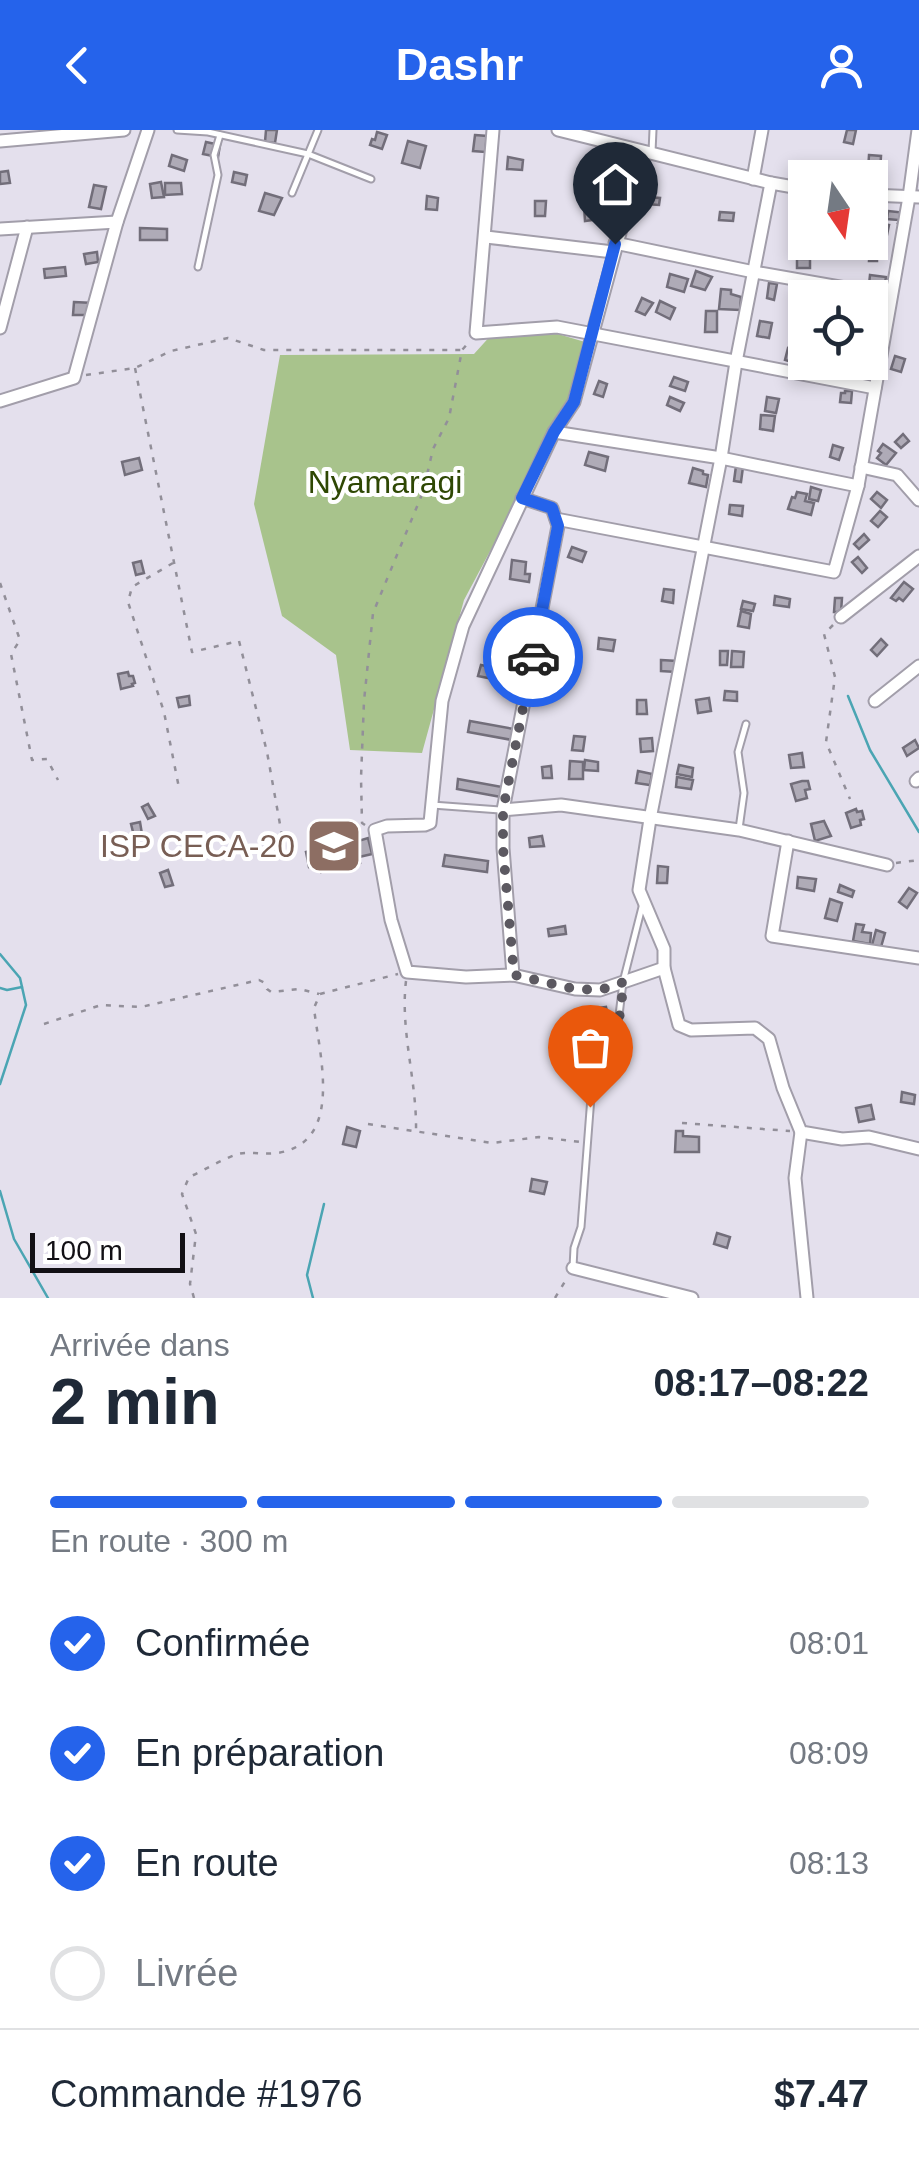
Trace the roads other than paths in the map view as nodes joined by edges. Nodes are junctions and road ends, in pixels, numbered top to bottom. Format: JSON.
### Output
{"nodes":[{"id":1,"x":124,"y":130,"type":"edge"},
{"id":2,"x":148,"y":130,"type":"edge"},
{"id":3,"x":178,"y":130,"type":"edge"},
{"id":4,"x":318,"y":130,"type":"edge"},
{"id":5,"x":493,"y":130,"type":"edge"},
{"id":6,"x":558,"y":130,"type":"edge"},
{"id":7,"x":653,"y":130,"type":"edge"},
{"id":8,"x":762,"y":130,"type":"edge"},
{"id":9,"x":918,"y":130,"type":"edge"},
{"id":10,"x":58,"y":133,"type":"edge"},
{"id":11,"x":220,"y":135,"type":"junction"},
{"id":12,"x":606,"y":136,"type":"edge"},
{"id":13,"x":0,"y":142,"type":"edge"},
{"id":14,"x":308,"y":154,"type":"junction"},
{"id":15,"x":647,"y":154,"type":"junction"},
{"id":16,"x":371,"y":179,"type":"dead end"},
{"id":17,"x":753,"y":179,"type":"junction"},
{"id":18,"x":771,"y":183,"type":"junction"},
{"id":19,"x":788,"y":186,"type":"edge"},
{"id":20,"x":292,"y":193,"type":"dead end"},
{"id":21,"x":888,"y":196,"type":"edge"},
{"id":22,"x":914,"y":197,"type":"edge"},
{"id":23,"x":919,"y":213,"type":"edge"},
{"id":24,"x":116,"y":222,"type":"junction"},
{"id":25,"x":27,"y":227,"type":"junction"},
{"id":26,"x":0,"y":229,"type":"edge"},
{"id":27,"x":486,"y":236,"type":"junction"},
{"id":28,"x":614,"y":248,"type":"junction"},
{"id":29,"x":198,"y":266,"type":"dead end"},
{"id":30,"x":754,"y":272,"type":"junction"},
{"id":31,"x":891,"y":296,"type":"junction"},
{"id":32,"x":2,"y":310,"type":"edge"},
{"id":33,"x":0,"y":328,"type":"edge"},
{"id":34,"x":592,"y":334,"type":"junction"},
{"id":35,"x":736,"y":362,"type":"junction"},
{"id":36,"x":875,"y":388,"type":"junction"},
{"id":37,"x":0,"y":401,"type":"edge"},
{"id":38,"x":554,"y":432,"type":"junction"},
{"id":39,"x":721,"y":458,"type":"junction"},
{"id":40,"x":861,"y":467,"type":"junction"},
{"id":41,"x":858,"y":486,"type":"junction"},
{"id":42,"x":522,"y":498,"type":"junction"},
{"id":43,"x":919,"y":500,"type":"edge"},
{"id":44,"x":556,"y":519,"type":"junction"},
{"id":45,"x":703,"y":547,"type":"junction"},
{"id":46,"x":919,"y":556,"type":"edge"},
{"id":47,"x":841,"y":616,"type":"road end"},
{"id":48,"x":919,"y":666,"type":"edge"},
{"id":49,"x":874,"y":701,"type":"dead end"},
{"id":50,"x":746,"y":724,"type":"dead end"},
{"id":51,"x":432,"y":805,"type":"junction"},
{"id":52,"x":503,"y":810,"type":"junction"},
{"id":53,"x":650,"y":819,"type":"junction"},
{"id":54,"x":739,"y":830,"type":"junction"},
{"id":55,"x":788,"y":842,"type":"junction"},
{"id":56,"x":887,"y":864,"type":"road end"},
{"id":57,"x":644,"y":900,"type":"junction"},
{"id":58,"x":919,"y":958,"type":"edge"},
{"id":59,"x":664,"y":968,"type":"junction"},
{"id":60,"x":514,"y":975,"type":"junction"},
{"id":61,"x":624,"y":982,"type":"junction"},
{"id":62,"x":800,"y":1132,"type":"junction"},
{"id":63,"x":919,"y":1149,"type":"edge"},
{"id":64,"x":573,"y":1268,"type":"joint"},
{"id":65,"x":692,"y":1298,"type":"edge"},
{"id":66,"x":807,"y":1298,"type":"edge"}],
"edges":[{"from":1,"to":10,"type":"street"},
{"from":2,"to":24,"type":"street"},
{"from":3,"to":11,"type":"lane"},
{"from":4,"to":14,"type":"lane"},
{"from":5,"to":27,"type":"street"},
{"from":6,"to":12,"type":"street"},
{"from":7,"to":15,"type":"lane"},
{"from":8,"to":17,"type":"street"},
{"from":9,"to":22,"type":"street"},
{"from":10,"to":13,"type":"street"},
{"from":11,"to":14,"type":"lane"},
{"from":11,"to":29,"type":"lane"},
{"from":12,"to":15,"type":"street"},
{"from":14,"to":16,"type":"lane"},
{"from":14,"to":20,"type":"lane"},
{"from":15,"to":17,"type":"street"},
{"from":15,"to":28,"type":"street"},
{"from":17,"to":18,"type":"street"},
{"from":18,"to":19,"type":"street"},
{"from":18,"to":30,"type":"street"},
{"from":21,"to":22,"type":"street"},
{"from":22,"to":23,"type":"street"},
{"from":22,"to":31,"type":"street"},
{"from":24,"to":25,"type":"street"},
{"from":24,"to":37,"type":"street"},
{"from":25,"to":26,"type":"street"},
{"from":25,"to":32,"type":"street"},
{"from":27,"to":28,"type":"street"},
{"from":27,"to":34,"type":"street"},
{"from":28,"to":30,"type":"street"},
{"from":28,"to":34,"type":"street"},
{"from":30,"to":31,"type":"street"},
{"from":30,"to":35,"type":"street"},
{"from":31,"to":36,"type":"street"},
{"from":32,"to":33,"type":"street"},
{"from":34,"to":35,"type":"street"},
{"from":34,"to":38,"type":"street"},
{"from":35,"to":36,"type":"street"},
{"from":35,"to":39,"type":"street"},
{"from":36,"to":40,"type":"street"},
{"from":38,"to":39,"type":"street"},
{"from":38,"to":42,"type":"street"},
{"from":39,"to":41,"type":"street"},
{"from":39,"to":45,"type":"street"},
{"from":40,"to":41,"type":"street"},
{"from":40,"to":43,"type":"street"},
{"from":41,"to":45,"type":"street"},
{"from":42,"to":44,"type":"street"},
{"from":42,"to":51,"type":"street"},
{"from":44,"to":45,"type":"street"},
{"from":44,"to":52,"type":"street"},
{"from":45,"to":53,"type":"street"},
{"from":46,"to":47,"type":"street"},
{"from":48,"to":49,"type":"street"},
{"from":50,"to":54,"type":"lane"},
{"from":51,"to":52,"type":"lane"},
{"from":51,"to":60,"type":"street"},
{"from":52,"to":53,"type":"street"},
{"from":52,"to":60,"type":"street"},
{"from":53,"to":54,"type":"street"},
{"from":53,"to":57,"type":"street"},
{"from":54,"to":55,"type":"street"},
{"from":55,"to":56,"type":"street"},
{"from":55,"to":58,"type":"street"},
{"from":57,"to":59,"type":"street"},
{"from":57,"to":61,"type":"lane"},
{"from":59,"to":61,"type":"street"},
{"from":59,"to":62,"type":"street"},
{"from":60,"to":61,"type":"street"},
{"from":61,"to":64,"type":"lane"},
{"from":62,"to":63,"type":"street"},
{"from":62,"to":66,"type":"street"},
{"from":64,"to":65,"type":"street"}]}
